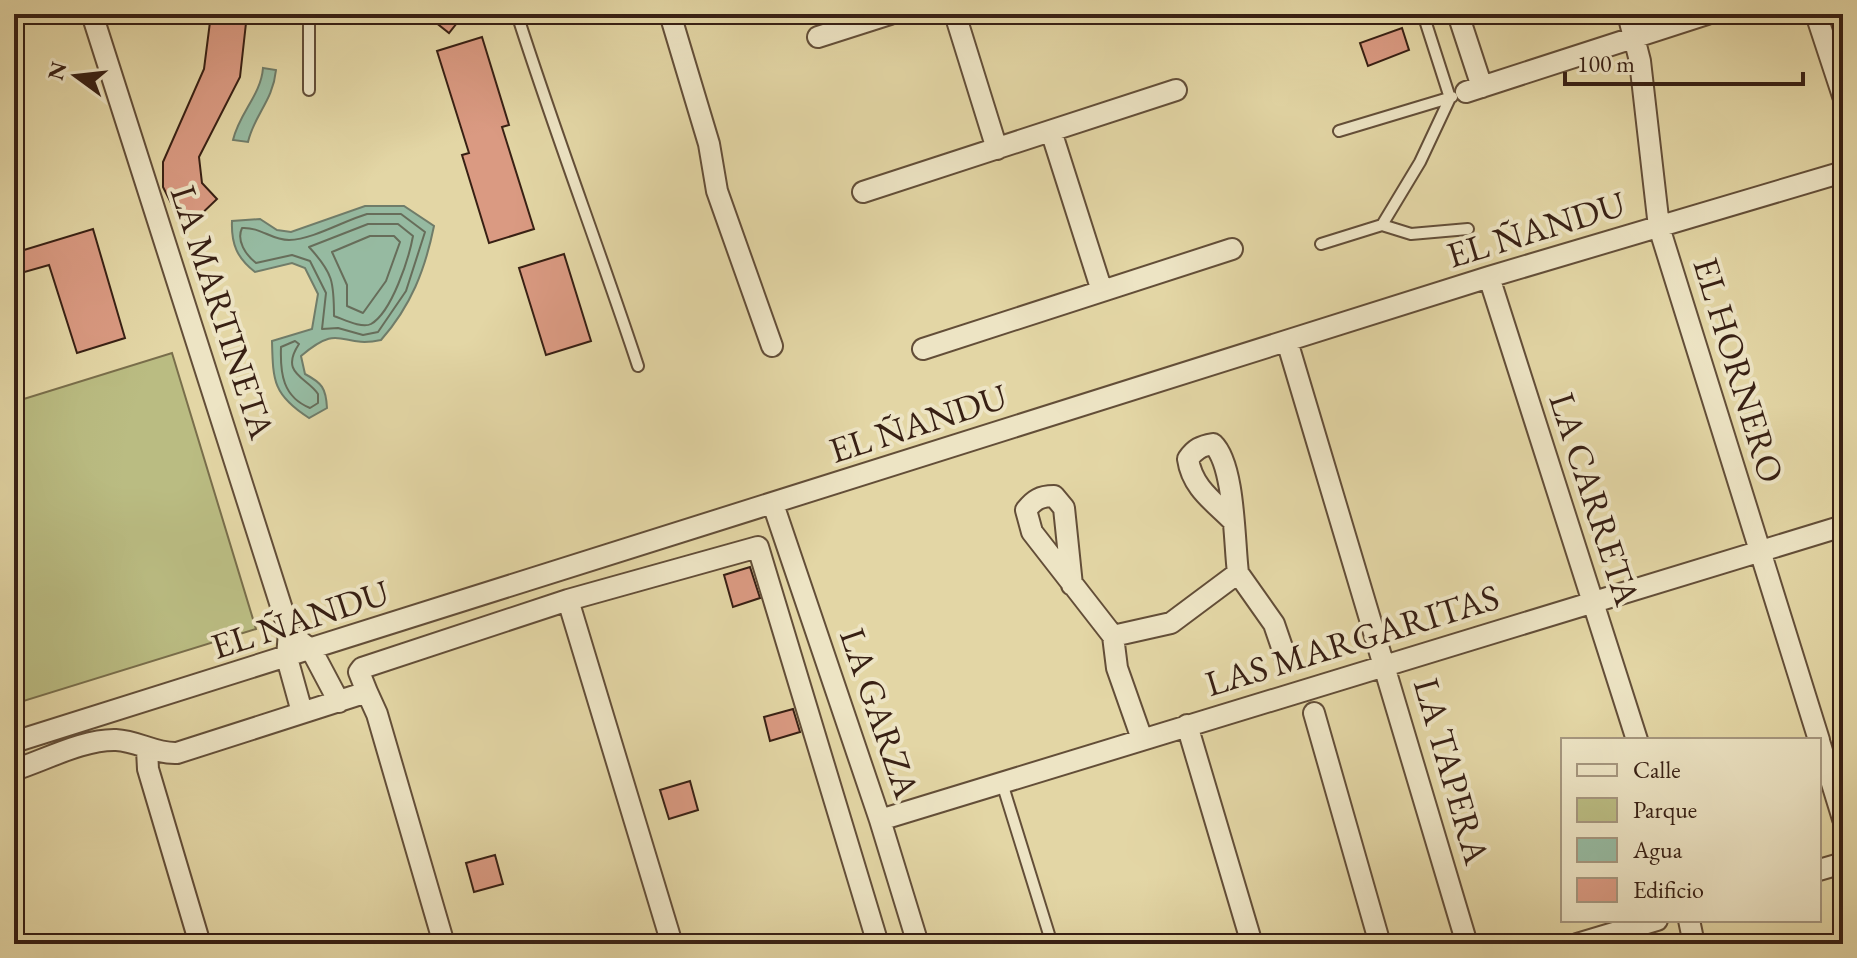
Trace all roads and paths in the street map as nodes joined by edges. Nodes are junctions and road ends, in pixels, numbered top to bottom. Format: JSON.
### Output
{"nodes":[{"id":1,"x":92,"y":14,"type":"edge"},
{"id":2,"x":309,"y":14,"type":"edge"},
{"id":3,"x":517,"y":14,"type":"edge"},
{"id":4,"x":670,"y":14,"type":"edge"},
{"id":5,"x":890,"y":14,"type":"edge"},
{"id":6,"x":955,"y":14,"type":"edge"},
{"id":7,"x":1423,"y":14,"type":"edge"},
{"id":8,"x":1458,"y":14,"type":"edge"},
{"id":9,"x":1628,"y":14,"type":"edge"},
{"id":10,"x":1707,"y":14,"type":"edge"},
{"id":11,"x":1816,"y":14,"type":"edge"},
{"id":12,"x":818,"y":37,"type":"dead end"},
{"id":13,"x":1635,"y":37,"type":"junction"},
{"id":14,"x":309,"y":90,"type":"dead end"},
{"id":15,"x":1176,"y":90,"type":"dead end"},
{"id":16,"x":1466,"y":92,"type":"junction"},
{"id":17,"x":1843,"y":96,"type":"edge"},
{"id":18,"x":1051,"y":131,"type":"junction"},
{"id":19,"x":1339,"y":131,"type":"dead end"},
{"id":20,"x":997,"y":149,"type":"junction"},
{"id":21,"x":1843,"y":172,"type":"edge"},
{"id":22,"x":863,"y":192,"type":"dead end"},
{"id":23,"x":1382,"y":225,"type":"junction"},
{"id":24,"x":1659,"y":227,"type":"junction"},
{"id":25,"x":1468,"y":229,"type":"dead end"},
{"id":26,"x":1321,"y":244,"type":"dead end"},
{"id":27,"x":1232,"y":249,"type":"dead end"},
{"id":28,"x":1489,"y":277,"type":"junction"},
{"id":29,"x":1102,"y":291,"type":"junction"},
{"id":30,"x":1287,"y":341,"type":"junction"},
{"id":31,"x":772,"y":346,"type":"dead end"},
{"id":32,"x":923,"y":349,"type":"dead end"},
{"id":33,"x":638,"y":366,"type":"dead end"},
{"id":34,"x":773,"y":504,"type":"junction"},
{"id":35,"x":1232,"y":520,"type":"dead end"},
{"id":36,"x":1843,"y":526,"type":"edge"},
{"id":37,"x":1760,"y":550,"type":"junction"},
{"id":38,"x":1238,"y":573,"type":"junction"},
{"id":39,"x":1072,"y":585,"type":"dead end"},
{"id":40,"x":568,"y":600,"type":"junction"},
{"id":41,"x":1592,"y":605,"type":"junction"},
{"id":42,"x":289,"y":631,"type":"junction"},
{"id":43,"x":1113,"y":636,"type":"junction"},
{"id":44,"x":312,"y":651,"type":"junction"},
{"id":45,"x":287,"y":658,"type":"junction"},
{"id":46,"x":1287,"y":662,"type":"dead end"},
{"id":47,"x":1386,"y":664,"type":"junction"},
{"id":48,"x":367,"y":692,"type":"junction"},
{"id":49,"x":339,"y":702,"type":"junction"},
{"id":50,"x":302,"y":712,"type":"junction"},
{"id":51,"x":1314,"y":713,"type":"dead end"},
{"id":52,"x":1187,"y":725,"type":"junction"},
{"id":53,"x":1636,"y":738,"type":"edge"},
{"id":54,"x":1818,"y":738,"type":"edge"},
{"id":55,"x":1142,"y":739,"type":"junction"},
{"id":56,"x":14,"y":742,"type":"edge"},
{"id":57,"x":1821,"y":748,"type":"edge"},
{"id":58,"x":147,"y":750,"type":"junction"},
{"id":59,"x":14,"y":770,"type":"edge"},
{"id":60,"x":1002,"y":783,"type":"junction"},
{"id":61,"x":1843,"y":819,"type":"edge"},
{"id":62,"x":880,"y":820,"type":"junction"},
{"id":63,"x":1843,"y":863,"type":"edge"},
{"id":64,"x":1821,"y":869,"type":"edge"},
{"id":65,"x":1650,"y":922,"type":"edge"},
{"id":66,"x":1689,"y":922,"type":"edge"},
{"id":67,"x":200,"y":944,"type":"edge"},
{"id":68,"x":444,"y":944,"type":"edge"},
{"id":69,"x":672,"y":944,"type":"edge"},
{"id":70,"x":878,"y":944,"type":"edge"},
{"id":71,"x":918,"y":944,"type":"edge"},
{"id":72,"x":1052,"y":944,"type":"edge"},
{"id":73,"x":1252,"y":944,"type":"edge"},
{"id":74,"x":1380,"y":944,"type":"edge"},
{"id":75,"x":1467,"y":944,"type":"edge"},
{"id":76,"x":1577,"y":944,"type":"edge"},
{"id":77,"x":1694,"y":944,"type":"edge"}],
"edges":[{"from":1,"to":42,"type":"street","name":"LA MARTINETA"},
{"from":2,"to":14,"type":"lane"},
{"from":3,"to":33,"type":"lane"},
{"from":4,"to":31,"type":"street"},
{"from":5,"to":12,"type":"street"},
{"from":6,"to":20,"type":"street"},
{"from":7,"to":16,"type":"lane"},
{"from":8,"to":16,"type":"street"},
{"from":9,"to":13,"type":"street","name":"EL HORNERO"},
{"from":10,"to":13,"type":"street"},
{"from":11,"to":17,"type":"street"},
{"from":13,"to":16,"type":"street"},
{"from":13,"to":24,"type":"street","name":"EL HORNERO"},
{"from":15,"to":18,"type":"street"},
{"from":16,"to":19,"type":"lane"},
{"from":16,"to":23,"type":"lane"},
{"from":18,"to":20,"type":"street"},
{"from":18,"to":29,"type":"street"},
{"from":20,"to":22,"type":"street"},
{"from":21,"to":24,"type":"street","name":"EL ÑANDU"},
{"from":23,"to":25,"type":"lane"},
{"from":23,"to":26,"type":"lane"},
{"from":24,"to":28,"type":"street","name":"EL ÑANDU"},
{"from":24,"to":37,"type":"street","name":"EL HORNERO"},
{"from":27,"to":29,"type":"street"},
{"from":28,"to":30,"type":"street","name":"EL ÑANDU"},
{"from":28,"to":41,"type":"street","name":"LA CARRETA"},
{"from":29,"to":32,"type":"street"},
{"from":30,"to":34,"type":"street","name":"EL ÑANDU"},
{"from":30,"to":47,"type":"street","name":"LA TAPERA"},
{"from":34,"to":44,"type":"street","name":"EL ÑANDU"},
{"from":34,"to":62,"type":"street","name":"LA GARZA"},
{"from":35,"to":38,"type":"street"},
{"from":36,"to":37,"type":"street","name":"LAS MARGARITAS"},
{"from":37,"to":41,"type":"street","name":"LAS MARGARITAS"},
{"from":37,"to":54,"type":"street","name":"EL HORNERO"},
{"from":38,"to":43,"type":"street"},
{"from":38,"to":46,"type":"street"},
{"from":39,"to":43,"type":"street"},
{"from":40,"to":48,"type":"street"},
{"from":40,"to":69,"type":"street"},
{"from":40,"to":70,"type":"street"},
{"from":41,"to":47,"type":"street","name":"LAS MARGARITAS"},
{"from":41,"to":53,"type":"street","name":"LA CARRETA"},
{"from":42,"to":44,"type":"street"},
{"from":42,"to":45,"type":"street"},
{"from":43,"to":55,"type":"street"},
{"from":44,"to":45,"type":"street","name":"EL ÑANDU"},
{"from":44,"to":49,"type":"street"},
{"from":45,"to":50,"type":"street"},
{"from":45,"to":56,"type":"street","name":"EL ÑANDU"},
{"from":47,"to":52,"type":"street","name":"LAS MARGARITAS"},
{"from":47,"to":75,"type":"street","name":"LA TAPERA"},
{"from":48,"to":49,"type":"street"},
{"from":48,"to":68,"type":"street"},
{"from":49,"to":50,"type":"street"},
{"from":50,"to":58,"type":"street"},
{"from":51,"to":74,"type":"street"},
{"from":52,"to":55,"type":"street","name":"LAS MARGARITAS"},
{"from":52,"to":73,"type":"street"},
{"from":55,"to":60,"type":"street","name":"LAS MARGARITAS"},
{"from":57,"to":61,"type":"street","name":"EL HORNERO"},
{"from":58,"to":59,"type":"street"},
{"from":58,"to":67,"type":"street"},
{"from":60,"to":62,"type":"street","name":"LAS MARGARITAS"},
{"from":60,"to":72,"type":"lane"},
{"from":62,"to":71,"type":"street","name":"LA GARZA"},
{"from":63,"to":64,"type":"street"},
{"from":65,"to":76,"type":"street"},
{"from":66,"to":77,"type":"street"}]}
